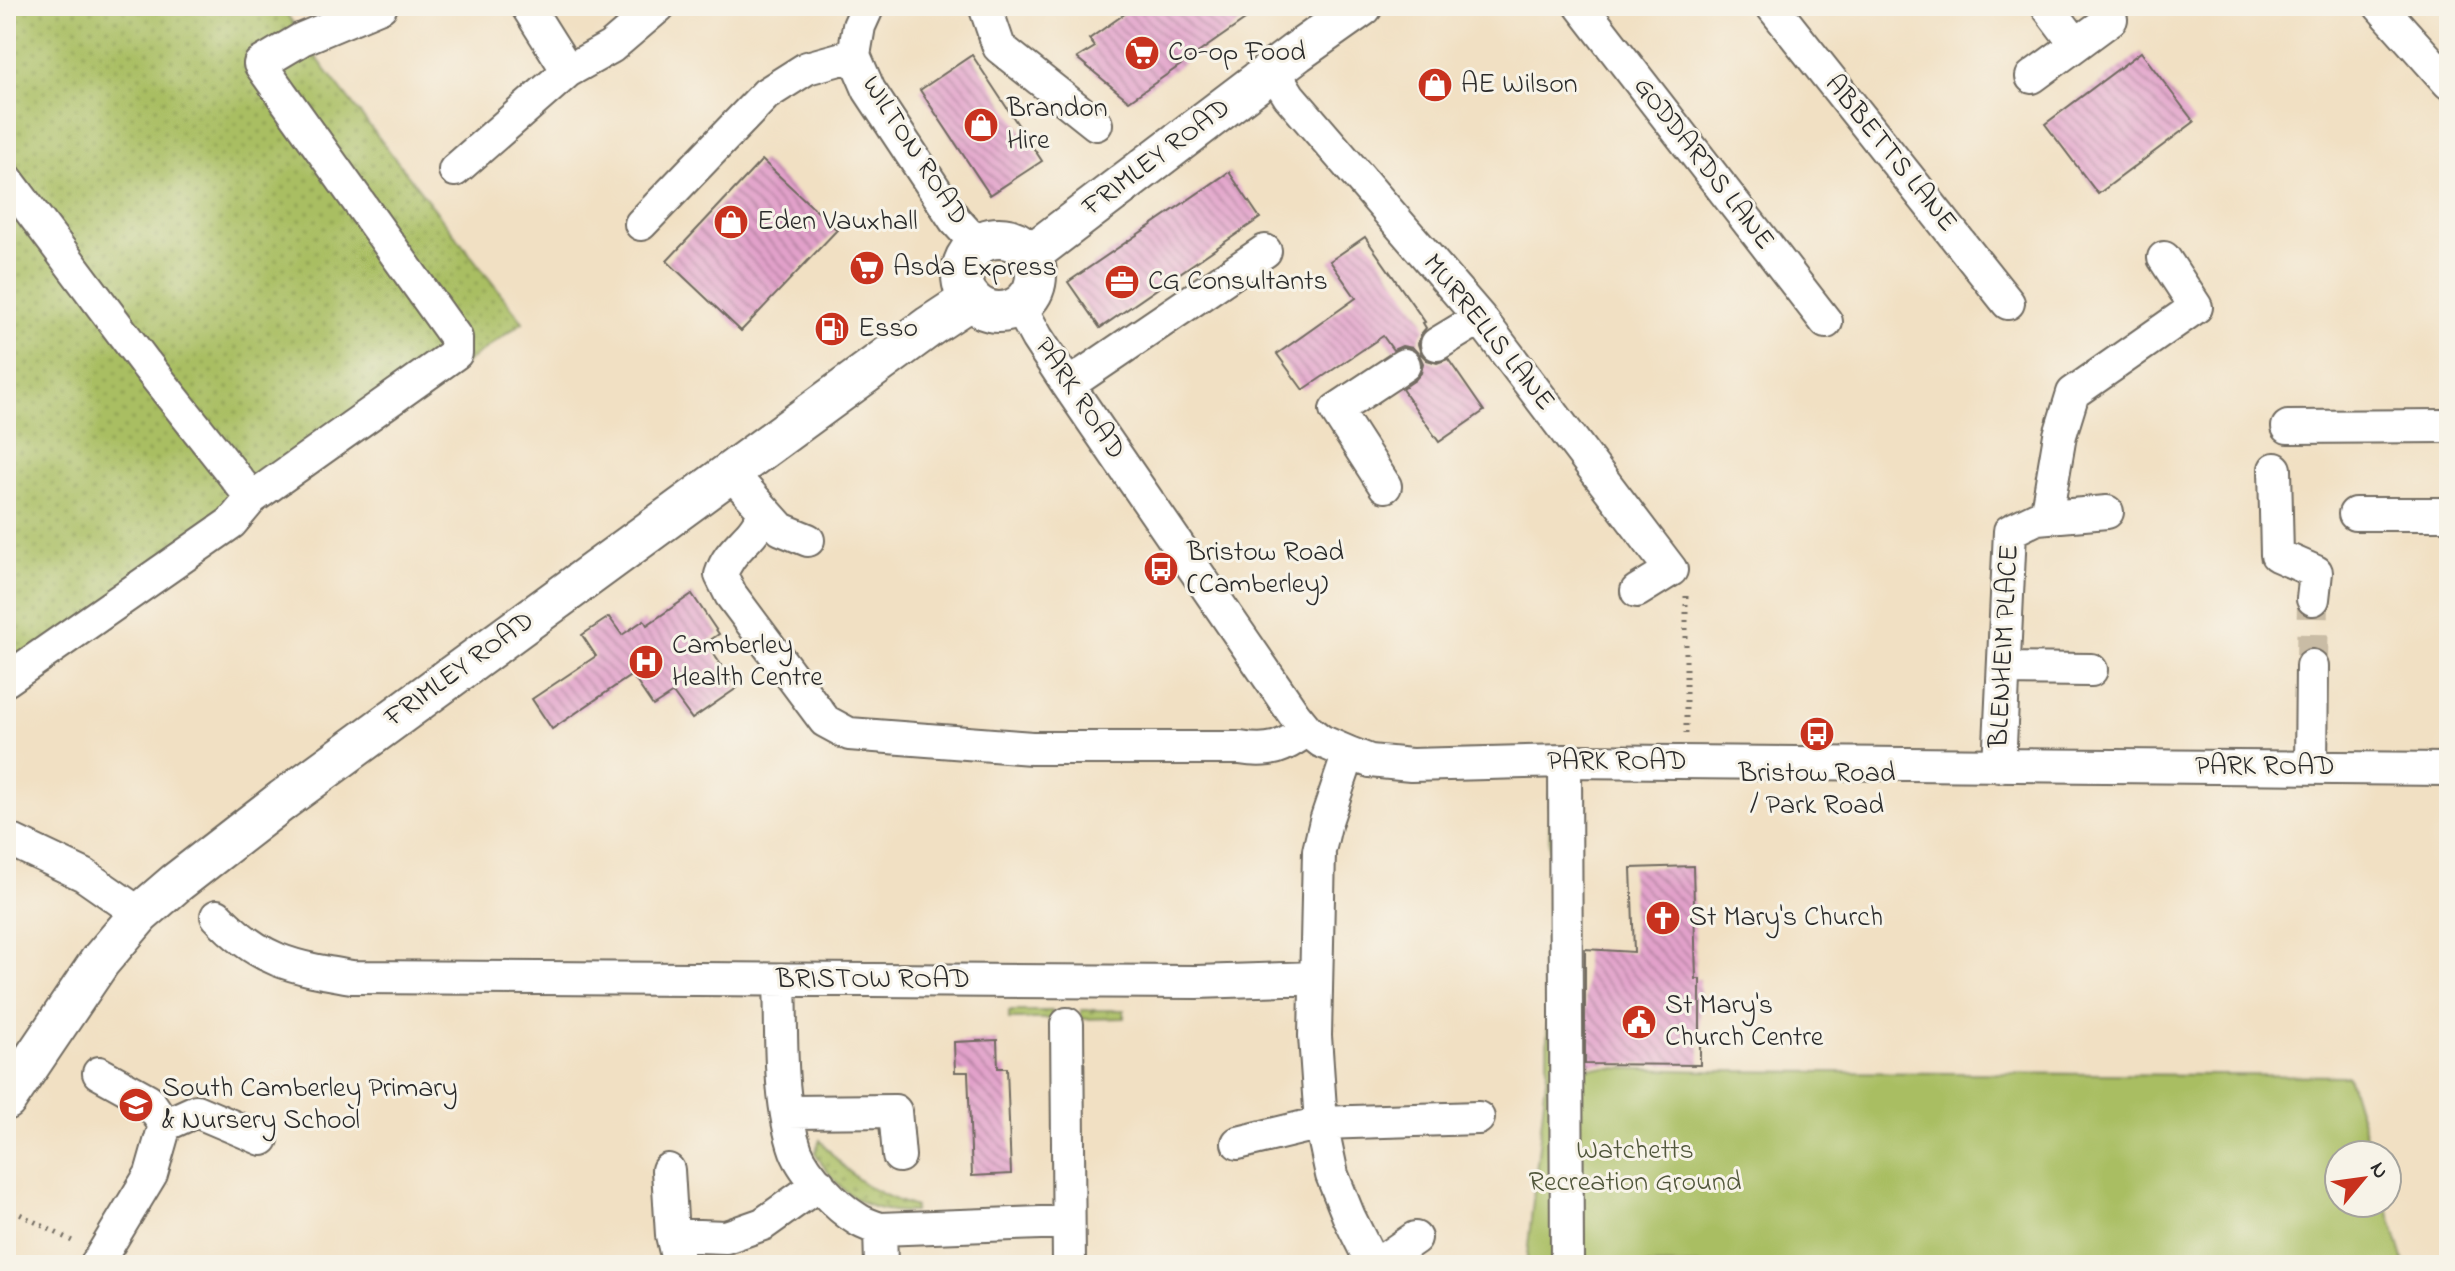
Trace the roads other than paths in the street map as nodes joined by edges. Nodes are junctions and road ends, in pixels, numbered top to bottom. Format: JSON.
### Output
{"nodes":[{"id":1,"x":381,"y":6,"type":"edge"},
{"id":2,"x":527,"y":6,"type":"edge"},
{"id":3,"x":659,"y":6,"type":"edge"},
{"id":4,"x":868,"y":6,"type":"edge"},
{"id":5,"x":985,"y":6,"type":"edge"},
{"id":6,"x":1362,"y":6,"type":"edge"},
{"id":7,"x":1581,"y":6,"type":"edge"},
{"id":8,"x":1772,"y":6,"type":"edge"},
{"id":9,"x":2047,"y":6,"type":"edge"},
{"id":10,"x":2380,"y":6,"type":"edge"},
{"id":11,"x":2111,"y":19,"type":"dead end"},
{"id":12,"x":2075,"y":43,"type":"junction"},
{"id":13,"x":854,"y":55,"type":"junction"},
{"id":14,"x":1273,"y":70,"type":"junction"},
{"id":15,"x":568,"y":71,"type":"junction"},
{"id":16,"x":2032,"y":77,"type":"dead end"},
{"id":17,"x":2449,"y":83,"type":"edge"},
{"id":18,"x":1096,"y":124,"type":"dead end"},
{"id":19,"x":455,"y":170,"type":"dead end"},
{"id":20,"x":6,"y":178,"type":"edge"},
{"id":21,"x":641,"y":224,"type":"dead end"},
{"id":22,"x":978,"y":245,"type":"junction"},
{"id":23,"x":1265,"y":251,"type":"dead end"},
{"id":24,"x":1030,"y":255,"type":"junction"},
{"id":25,"x":2164,"y":258,"type":"dead end"},
{"id":26,"x":971,"y":299,"type":"junction"},
{"id":27,"x":2008,"y":303,"type":"dead end"},
{"id":28,"x":1019,"y":305,"type":"junction"},
{"id":29,"x":1480,"y":318,"type":"junction"},
{"id":30,"x":1826,"y":322,"type":"dead end"},
{"id":31,"x":1437,"y":344,"type":"dead end"},
{"id":32,"x":1404,"y":365,"type":"dead end"},
{"id":33,"x":1068,"y":385,"type":"junction"},
{"id":34,"x":2449,"y":426,"type":"edge"},
{"id":35,"x":2288,"y":427,"type":"dead end"},
{"id":36,"x":2275,"y":469,"type":"dead end"},
{"id":37,"x":730,"y":472,"type":"junction"},
{"id":38,"x":1385,"y":486,"type":"dead end"},
{"id":39,"x":252,"y":498,"type":"junction"},
{"id":40,"x":2107,"y":512,"type":"dead end"},
{"id":41,"x":765,"y":513,"type":"junction"},
{"id":42,"x":2355,"y":514,"type":"dead end"},
{"id":43,"x":2449,"y":514,"type":"edge"},
{"id":44,"x":2046,"y":517,"type":"junction"},
{"id":45,"x":808,"y":540,"type":"dead end"},
{"id":46,"x":1637,"y":591,"type":"dead end"},
{"id":47,"x":2313,"y":599,"type":"tunnel mouth"},
{"id":48,"x":2312,"y":666,"type":"tunnel mouth"},
{"id":49,"x":2004,"y":669,"type":"junction"},
{"id":50,"x":2091,"y":670,"type":"dead end"},
{"id":51,"x":6,"y":680,"type":"edge"},
{"id":52,"x":1307,"y":730,"type":"junction"},
{"id":53,"x":1349,"y":753,"type":"junction"},
{"id":54,"x":1999,"y":766,"type":"junction"},
{"id":55,"x":2311,"y":767,"type":"junction"},
{"id":56,"x":2449,"y":769,"type":"edge"},
{"id":57,"x":1564,"y":774,"type":"junction"},
{"id":58,"x":6,"y":838,"type":"edge"},
{"id":59,"x":140,"y":914,"type":"junction"},
{"id":60,"x":217,"y":916,"type":"dead end"},
{"id":61,"x":1316,"y":978,"type":"junction"},
{"id":62,"x":780,"y":980,"type":"junction"},
{"id":63,"x":1067,"y":1024,"type":"dead end"},
{"id":64,"x":99,"y":1073,"type":"dead end"},
{"id":65,"x":6,"y":1100,"type":"edge"},
{"id":66,"x":788,"y":1112,"type":"junction"},
{"id":67,"x":1478,"y":1118,"type":"dead end"},
{"id":68,"x":1321,"y":1123,"type":"junction"},
{"id":69,"x":165,"y":1125,"type":"junction"},
{"id":70,"x":262,"y":1139,"type":"dead end"},
{"id":71,"x":1238,"y":1143,"type":"dead end"},
{"id":72,"x":899,"y":1156,"type":"dead end"},
{"id":73,"x":668,"y":1170,"type":"dead end"},
{"id":74,"x":819,"y":1184,"type":"junction"},
{"id":75,"x":1068,"y":1222,"type":"junction"},
{"id":76,"x":880,"y":1229,"type":"junction"},
{"id":77,"x":1415,"y":1238,"type":"dead end"},
{"id":78,"x":675,"y":1250,"type":"edge"},
{"id":79,"x":99,"y":1261,"type":"edge"},
{"id":80,"x":881,"y":1265,"type":"edge"},
{"id":81,"x":1069,"y":1265,"type":"edge"},
{"id":82,"x":1375,"y":1265,"type":"edge"},
{"id":83,"x":1567,"y":1265,"type":"edge"}],
"edges":[{"from":1,"to":39,"type":"street"},
{"from":2,"to":15,"type":"street"},
{"from":3,"to":15,"type":"street"},
{"from":4,"to":13,"type":"street","name":"WILTON ROAD"},
{"from":5,"to":18,"type":"street"},
{"from":6,"to":14,"type":"main road","name":"FRIMLEY ROAD"},
{"from":7,"to":30,"type":"street","name":"GODDARDS LANE"},
{"from":8,"to":27,"type":"street","name":"ABBETTS LANE"},
{"from":9,"to":12,"type":"street"},
{"from":10,"to":17,"type":"street"},
{"from":11,"to":12,"type":"street"},
{"from":12,"to":16,"type":"street"},
{"from":13,"to":21,"type":"street","name":"WILTON ROAD"},
{"from":13,"to":22,"type":"street","name":"WILTON ROAD"},
{"from":14,"to":24,"type":"main road","name":"FRIMLEY ROAD"},
{"from":14,"to":29,"type":"street","name":"MURRELLS LANE"},
{"from":15,"to":19,"type":"street"},
{"from":20,"to":39,"type":"street"},
{"from":22,"to":24,"type":"main road"},
{"from":22,"to":26,"type":"main road"},
{"from":23,"to":33,"type":"street"},
{"from":24,"to":28,"type":"main road"},
{"from":25,"to":44,"type":"street"},
{"from":26,"to":28,"type":"main road"},
{"from":26,"to":37,"type":"main road","name":"FRIMLEY ROAD"},
{"from":28,"to":33,"type":"street","name":"PARK ROAD"},
{"from":29,"to":31,"type":"street"},
{"from":29,"to":46,"type":"street","name":"MURRELLS LANE"},
{"from":32,"to":38,"type":"street"},
{"from":33,"to":52,"type":"street","name":"PARK ROAD"},
{"from":34,"to":35,"type":"street"},
{"from":36,"to":47,"type":"street"},
{"from":37,"to":41,"type":"street"},
{"from":37,"to":59,"type":"main road","name":"FRIMLEY ROAD"},
{"from":39,"to":51,"type":"street"},
{"from":40,"to":44,"type":"street","name":"BLENHEIM PLACE"},
{"from":41,"to":45,"type":"street"},
{"from":41,"to":52,"type":"street"},
{"from":42,"to":43,"type":"street"},
{"from":44,"to":49,"type":"street","name":"BLENHEIM PLACE"},
{"from":48,"to":55,"type":"street"},
{"from":49,"to":50,"type":"street"},
{"from":49,"to":54,"type":"street","name":"BLENHEIM PLACE"},
{"from":52,"to":53,"type":"street","name":"PARK ROAD"},
{"from":53,"to":57,"type":"street","name":"PARK ROAD"},
{"from":53,"to":61,"type":"street"},
{"from":54,"to":55,"type":"street","name":"PARK ROAD"},
{"from":54,"to":57,"type":"street","name":"PARK ROAD"},
{"from":55,"to":56,"type":"street","name":"PARK ROAD"},
{"from":57,"to":83,"type":"street"},
{"from":58,"to":59,"type":"street"},
{"from":59,"to":65,"type":"main road","name":"FRIMLEY ROAD"},
{"from":60,"to":62,"type":"street","name":"BRISTOW ROAD"},
{"from":61,"to":62,"type":"street","name":"BRISTOW ROAD"},
{"from":61,"to":68,"type":"street"},
{"from":62,"to":66,"type":"street"},
{"from":63,"to":75,"type":"street"},
{"from":64,"to":69,"type":"street"},
{"from":66,"to":72,"type":"street"},
{"from":66,"to":74,"type":"street"},
{"from":67,"to":68,"type":"street"},
{"from":68,"to":71,"type":"street"},
{"from":68,"to":82,"type":"street"},
{"from":69,"to":70,"type":"street"},
{"from":69,"to":79,"type":"street"},
{"from":73,"to":78,"type":"street"},
{"from":74,"to":76,"type":"street"},
{"from":74,"to":78,"type":"street"},
{"from":75,"to":76,"type":"street"},
{"from":75,"to":81,"type":"street"},
{"from":76,"to":80,"type":"street"},
{"from":77,"to":82,"type":"street"}]}
